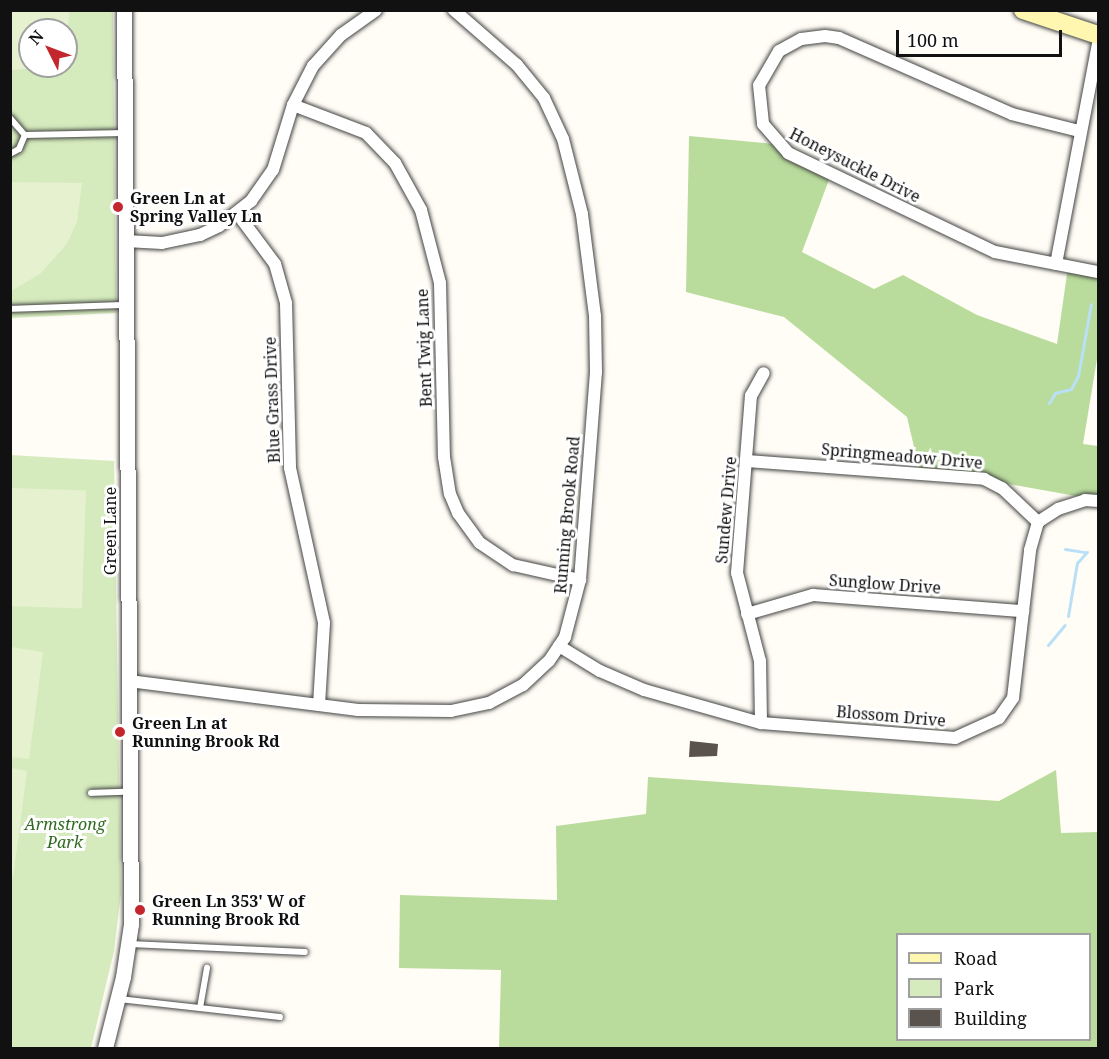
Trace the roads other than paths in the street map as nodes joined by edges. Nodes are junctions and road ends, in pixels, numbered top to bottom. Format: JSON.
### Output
{"nodes":[{"id":1,"x":124,"y":10,"type":"edge"},
{"id":2,"x":376,"y":10,"type":"edge"},
{"id":3,"x":454,"y":10,"type":"edge"},
{"id":4,"x":1023,"y":10,"type":"edge"},
{"id":5,"x":1098,"y":35,"type":"edge"},
{"id":6,"x":1098,"y":44,"type":"edge"},
{"id":7,"x":294,"y":105,"type":"junction"},
{"id":8,"x":10,"y":118,"type":"edge"},
{"id":9,"x":1080,"y":131,"type":"junction"},
{"id":10,"x":125,"y":133,"type":"junction"},
{"id":11,"x":25,"y":135,"type":"junction"},
{"id":12,"x":10,"y":154,"type":"edge"},
{"id":13,"x":237,"y":213,"type":"junction"},
{"id":14,"x":126,"y":241,"type":"junction"},
{"id":15,"x":1056,"y":264,"type":"junction"},
{"id":16,"x":1098,"y":272,"type":"edge"},
{"id":17,"x":127,"y":305,"type":"junction"},
{"id":18,"x":10,"y":309,"type":"edge"},
{"id":19,"x":764,"y":373,"type":"dead end"},
{"id":20,"x":747,"y":461,"type":"junction"},
{"id":21,"x":1098,"y":501,"type":"edge"},
{"id":22,"x":1038,"y":522,"type":"junction"},
{"id":23,"x":579,"y":580,"type":"junction"},
{"id":24,"x":1023,"y":610,"type":"junction"},
{"id":25,"x":747,"y":614,"type":"junction"},
{"id":26,"x":559,"y":646,"type":"junction"},
{"id":27,"x":129,"y":681,"type":"junction"},
{"id":28,"x":319,"y":705,"type":"junction"},
{"id":29,"x":761,"y":723,"type":"junction"},
{"id":30,"x":130,"y":792,"type":"junction"},
{"id":31,"x":91,"y":793,"type":"dead end"},
{"id":32,"x":129,"y":944,"type":"junction"},
{"id":33,"x":305,"y":952,"type":"dead end"},
{"id":34,"x":207,"y":968,"type":"dead end"},
{"id":35,"x":118,"y":999,"type":"junction"},
{"id":36,"x":200,"y":1008,"type":"junction"},
{"id":37,"x":280,"y":1017,"type":"dead end"},
{"id":38,"x":105,"y":1048,"type":"edge"}],
"edges":[{"from":1,"to":10,"type":"street","name":"Green Lane"},
{"from":2,"to":7,"type":"street"},
{"from":3,"to":23,"type":"street","name":"Running Brook Road"},
{"from":4,"to":5,"type":"main road"},
{"from":6,"to":9,"type":"street"},
{"from":7,"to":13,"type":"street"},
{"from":7,"to":23,"type":"street","name":"Bent Twig Lane"},
{"from":8,"to":11,"type":"lane"},
{"from":9,"to":15,"type":"street"},
{"from":9,"to":15,"type":"street","name":"Honeysuckle Drive"},
{"from":10,"to":11,"type":"lane"},
{"from":10,"to":14,"type":"street","name":"Green Lane"},
{"from":11,"to":12,"type":"lane"},
{"from":13,"to":14,"type":"street"},
{"from":13,"to":28,"type":"street","name":"Blue Grass Drive"},
{"from":14,"to":17,"type":"street","name":"Green Lane"},
{"from":15,"to":16,"type":"street","name":"Honeysuckle Drive"},
{"from":17,"to":18,"type":"lane"},
{"from":17,"to":27,"type":"street","name":"Green Lane"},
{"from":19,"to":20,"type":"street","name":"Sundew Drive"},
{"from":20,"to":22,"type":"street","name":"Springmeadow Drive"},
{"from":20,"to":25,"type":"street","name":"Sundew Drive"},
{"from":21,"to":22,"type":"street"},
{"from":22,"to":24,"type":"street","name":"Blossom Drive"},
{"from":23,"to":26,"type":"street","name":"Running Brook Road"},
{"from":24,"to":25,"type":"street","name":"Sunglow Drive"},
{"from":24,"to":29,"type":"street","name":"Blossom Drive"},
{"from":25,"to":29,"type":"street","name":"Sundew Drive"},
{"from":26,"to":28,"type":"street","name":"Running Brook Road"},
{"from":26,"to":29,"type":"street","name":"Blossom Drive"},
{"from":27,"to":28,"type":"street","name":"Running Brook Road"},
{"from":27,"to":30,"type":"street","name":"Green Lane"},
{"from":30,"to":31,"type":"lane"},
{"from":30,"to":32,"type":"street","name":"Green Lane"},
{"from":32,"to":33,"type":"lane"},
{"from":32,"to":35,"type":"street","name":"Green Lane"},
{"from":34,"to":36,"type":"lane"},
{"from":35,"to":36,"type":"lane"},
{"from":35,"to":38,"type":"street","name":"Green Lane"},
{"from":36,"to":37,"type":"lane"}]}
